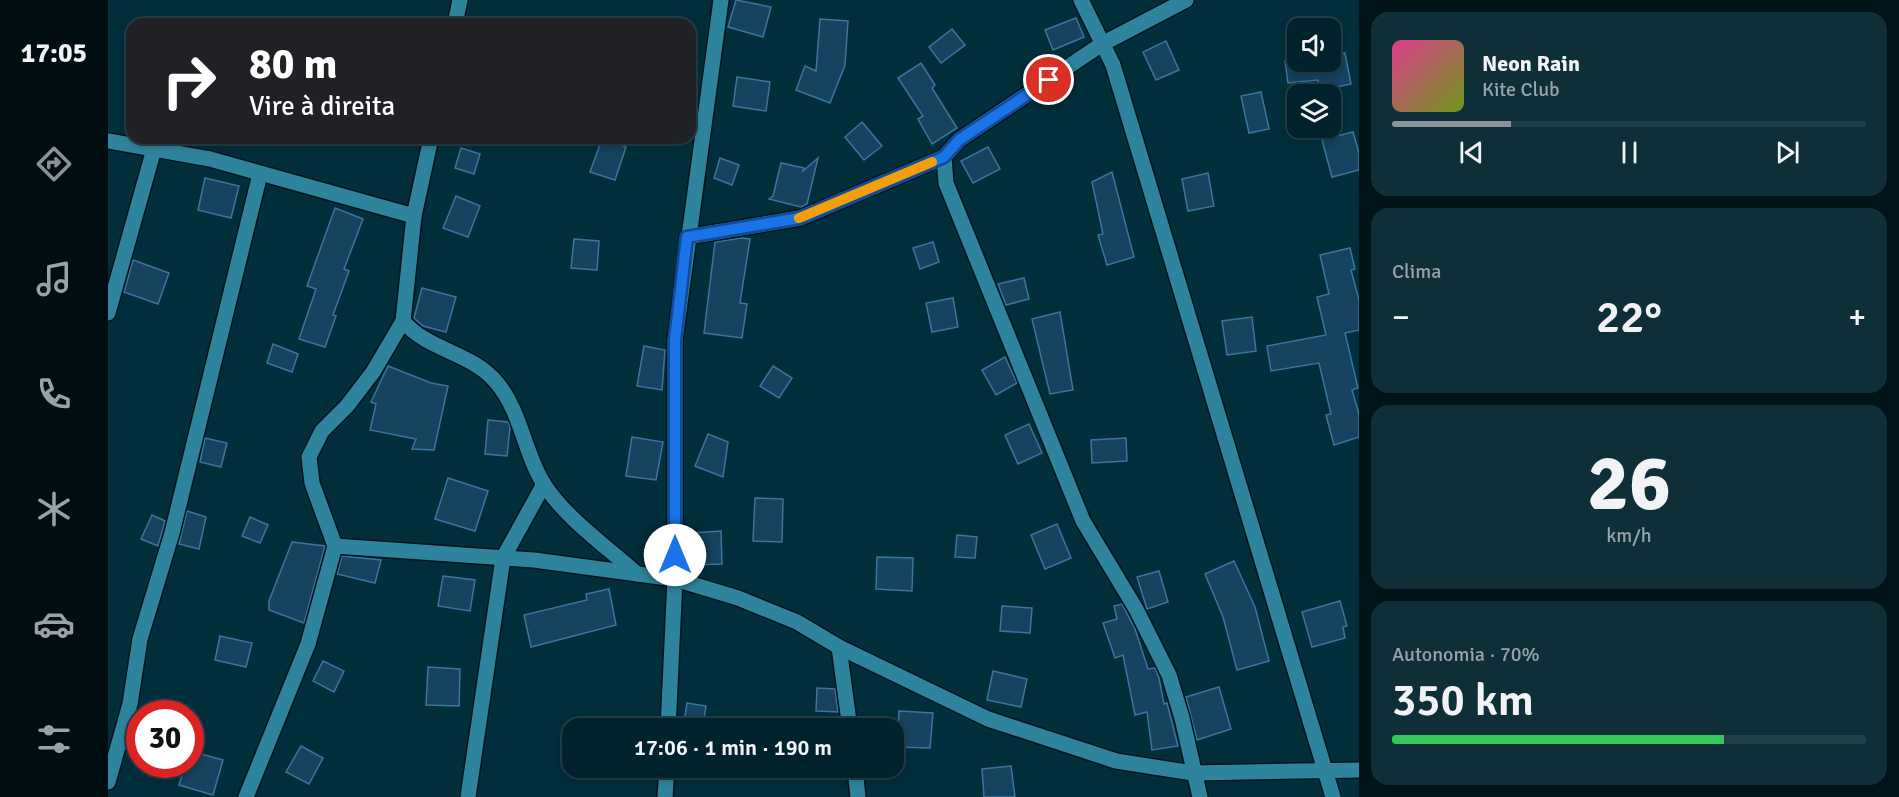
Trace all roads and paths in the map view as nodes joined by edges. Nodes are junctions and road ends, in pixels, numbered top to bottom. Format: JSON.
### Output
{"nodes":[{"id":1,"x":460,"y":0,"type":"edge"},
{"id":2,"x":721,"y":0,"type":"edge"},
{"id":3,"x":1081,"y":0,"type":"edge"},
{"id":4,"x":1186,"y":0,"type":"edge"},
{"id":5,"x":456,"y":18,"type":"edge"},
{"id":6,"x":1102,"y":44,"type":"junction"},
{"id":7,"x":108,"y":141,"type":"edge"},
{"id":8,"x":430,"y":144,"type":"edge"},
{"id":9,"x":154,"y":149,"type":"junction"},
{"id":10,"x":944,"y":157,"type":"junction"},
{"id":11,"x":260,"y":174,"type":"junction"},
{"id":12,"x":414,"y":216,"type":"junction"},
{"id":13,"x":687,"y":237,"type":"junction"},
{"id":14,"x":108,"y":313,"type":"edge"},
{"id":15,"x":403,"y":321,"type":"junction"},
{"id":16,"x":544,"y":484,"type":"junction"},
{"id":17,"x":335,"y":546,"type":"junction"},
{"id":18,"x":503,"y":558,"type":"junction"},
{"id":19,"x":637,"y":574,"type":"junction"},
{"id":20,"x":675,"y":579,"type":"junction"},
{"id":21,"x":839,"y":647,"type":"junction"},
{"id":22,"x":669,"y":718,"type":"edge"},
{"id":23,"x":849,"y":718,"type":"edge"},
{"id":24,"x":1359,"y":770,"type":"edge"},
{"id":25,"x":1324,"y":771,"type":"junction"},
{"id":26,"x":1193,"y":773,"type":"junction"},
{"id":27,"x":666,"y":778,"type":"edge"},
{"id":28,"x":856,"y":778,"type":"edge"},
{"id":29,"x":108,"y":782,"type":"edge"},
{"id":30,"x":246,"y":797,"type":"edge"},
{"id":31,"x":468,"y":797,"type":"edge"},
{"id":32,"x":665,"y":797,"type":"edge"},
{"id":33,"x":858,"y":797,"type":"edge"},
{"id":34,"x":1200,"y":797,"type":"edge"},
{"id":35,"x":1333,"y":797,"type":"edge"}],
"edges":[{"from":1,"to":5,"type":"street"},
{"from":2,"to":13,"type":"street"},
{"from":3,"to":6,"type":"street"},
{"from":4,"to":6,"type":"street"},
{"from":6,"to":10,"type":"street"},
{"from":6,"to":25,"type":"street"},
{"from":7,"to":9,"type":"street"},
{"from":8,"to":12,"type":"street"},
{"from":9,"to":11,"type":"street"},
{"from":9,"to":14,"type":"street"},
{"from":10,"to":13,"type":"street"},
{"from":10,"to":26,"type":"street"},
{"from":11,"to":12,"type":"street"},
{"from":11,"to":29,"type":"street"},
{"from":12,"to":15,"type":"street"},
{"from":13,"to":20,"type":"street"},
{"from":15,"to":16,"type":"street"},
{"from":15,"to":17,"type":"street"},
{"from":16,"to":18,"type":"street"},
{"from":16,"to":19,"type":"street"},
{"from":17,"to":18,"type":"street"},
{"from":17,"to":30,"type":"street"},
{"from":18,"to":19,"type":"street"},
{"from":18,"to":31,"type":"street"},
{"from":19,"to":20,"type":"street"},
{"from":20,"to":21,"type":"street"},
{"from":20,"to":22,"type":"street"},
{"from":21,"to":23,"type":"street"},
{"from":21,"to":26,"type":"street"},
{"from":24,"to":25,"type":"street"},
{"from":25,"to":26,"type":"street"},
{"from":25,"to":35,"type":"street"},
{"from":26,"to":34,"type":"street"},
{"from":27,"to":32,"type":"street"},
{"from":28,"to":33,"type":"street"}]}
